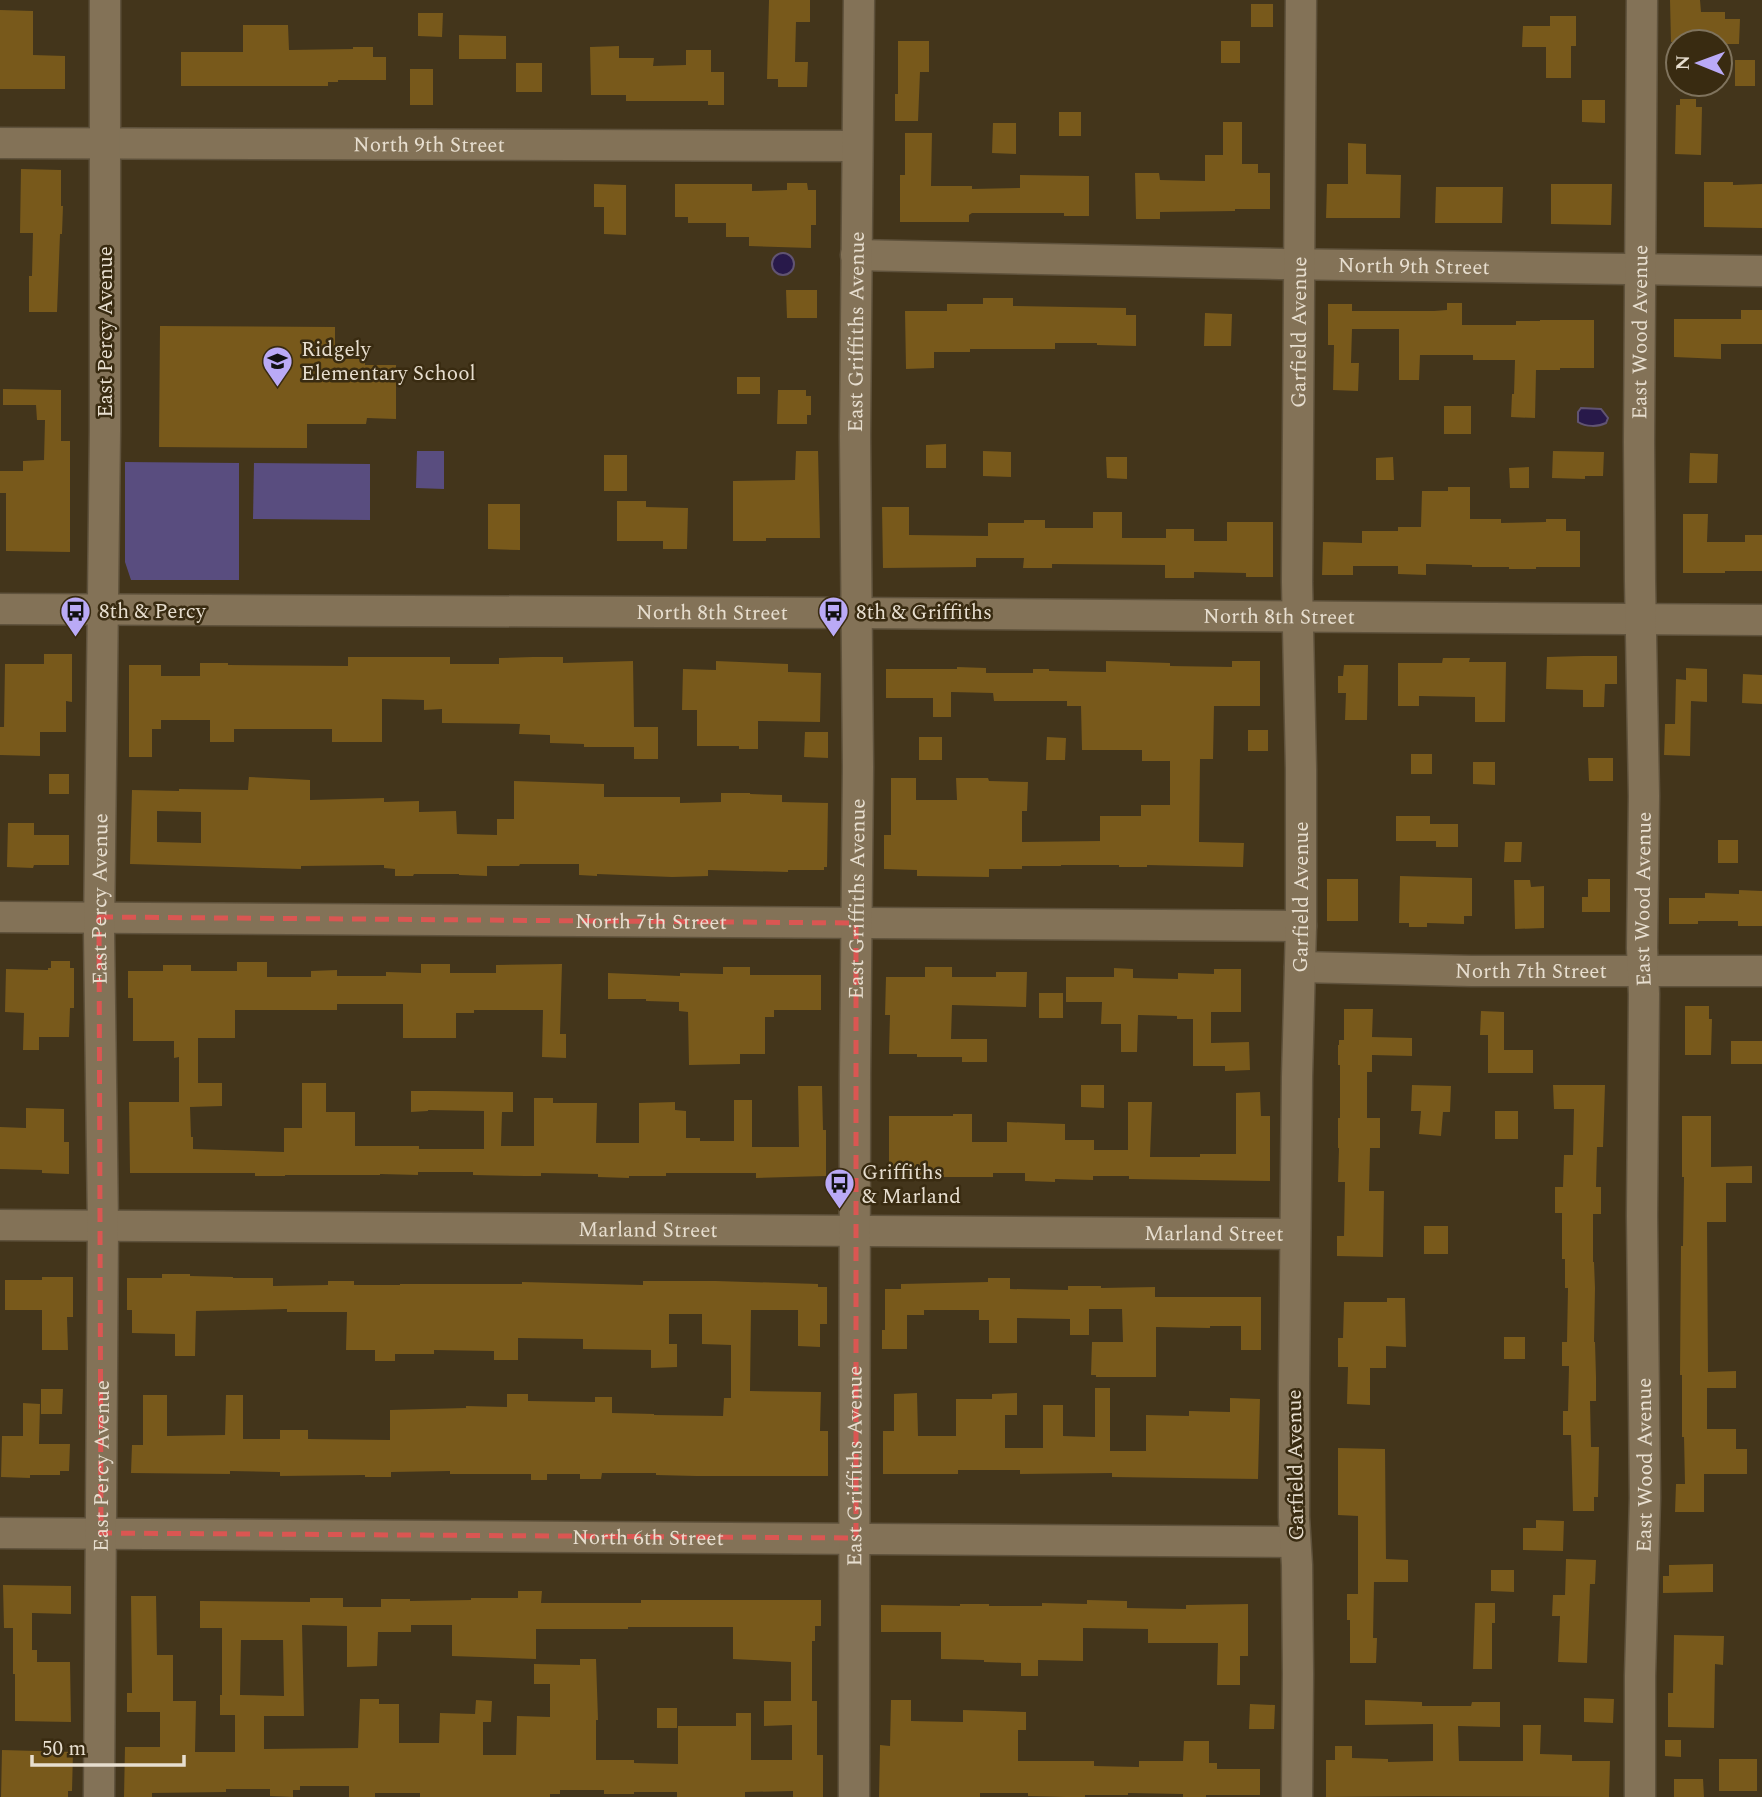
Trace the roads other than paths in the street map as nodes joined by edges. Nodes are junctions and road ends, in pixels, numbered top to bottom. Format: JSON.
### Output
{"nodes":[{"id":1,"x":105,"y":0,"type":"edge"},
{"id":2,"x":859,"y":0,"type":"edge"},
{"id":3,"x":1301,"y":0,"type":"edge"},
{"id":4,"x":1642,"y":0,"type":"edge"},
{"id":5,"x":0,"y":143,"type":"edge"},
{"id":6,"x":106,"y":144,"type":"junction"},
{"id":7,"x":857,"y":146,"type":"junction"},
{"id":8,"x":856,"y":255,"type":"junction"},
{"id":9,"x":1299,"y":265,"type":"junction"},
{"id":10,"x":1640,"y":271,"type":"junction"},
{"id":11,"x":1762,"y":271,"type":"edge"},
{"id":12,"x":0,"y":609,"type":"edge"},
{"id":13,"x":103,"y":609,"type":"junction"},
{"id":14,"x":858,"y":613,"type":"junction"},
{"id":15,"x":1297,"y":616,"type":"junction"},
{"id":16,"x":1641,"y":619,"type":"junction"},
{"id":17,"x":1762,"y":620,"type":"edge"},
{"id":18,"x":0,"y":917,"type":"edge"},
{"id":19,"x":99,"y":917,"type":"junction"},
{"id":20,"x":856,"y":923,"type":"junction"},
{"id":21,"x":1301,"y":926,"type":"junction"},
{"id":22,"x":1300,"y":967,"type":"junction"},
{"id":23,"x":1644,"y":970,"type":"junction"},
{"id":24,"x":1762,"y":971,"type":"edge"},
{"id":25,"x":0,"y":1225,"type":"edge"},
{"id":26,"x":103,"y":1226,"type":"junction"},
{"id":27,"x":855,"y":1231,"type":"junction"},
{"id":28,"x":1295,"y":1234,"type":"junction"},
{"id":29,"x":0,"y":1533,"type":"edge"},
{"id":30,"x":101,"y":1533,"type":"junction"},
{"id":31,"x":856,"y":1538,"type":"junction"},
{"id":32,"x":1295,"y":1542,"type":"junction"},
{"id":33,"x":99,"y":1797,"type":"edge"},
{"id":34,"x":854,"y":1797,"type":"edge"},
{"id":35,"x":1297,"y":1797,"type":"edge"},
{"id":36,"x":1640,"y":1797,"type":"edge"}],
"edges":[{"from":1,"to":6,"type":"street","name":"East Percy Avenue"},
{"from":2,"to":7,"type":"street","name":"East Griffiths Avenue"},
{"from":3,"to":9,"type":"street","name":"Garfield Avenue"},
{"from":4,"to":10,"type":"street","name":"East Wood Avenue"},
{"from":5,"to":6,"type":"street","name":"North 9th Street"},
{"from":6,"to":7,"type":"street","name":"North 9th Street"},
{"from":6,"to":13,"type":"street","name":"East Percy Avenue"},
{"from":7,"to":8,"type":"street","name":"East Griffiths Avenue"},
{"from":8,"to":9,"type":"street","name":"North 9th Street"},
{"from":8,"to":14,"type":"street","name":"East Griffiths Avenue"},
{"from":9,"to":10,"type":"street","name":"North 9th Street"},
{"from":9,"to":15,"type":"street","name":"Garfield Avenue"},
{"from":10,"to":11,"type":"street","name":"North 9th Street"},
{"from":10,"to":16,"type":"street","name":"East Wood Avenue"},
{"from":12,"to":13,"type":"street","name":"North 8th Street"},
{"from":13,"to":14,"type":"street","name":"North 8th Street"},
{"from":13,"to":19,"type":"street","name":"East Percy Avenue"},
{"from":14,"to":15,"type":"street","name":"North 8th Street"},
{"from":14,"to":20,"type":"street","name":"East Griffiths Avenue"},
{"from":15,"to":16,"type":"street","name":"North 8th Street"},
{"from":15,"to":21,"type":"street","name":"Garfield Avenue"},
{"from":16,"to":17,"type":"street","name":"North 8th Street"},
{"from":16,"to":23,"type":"street","name":"East Wood Avenue"},
{"from":18,"to":19,"type":"street","name":"North 7th Street"},
{"from":19,"to":20,"type":"street","name":"North 7th Street"},
{"from":19,"to":26,"type":"street","name":"East Percy Avenue"},
{"from":20,"to":21,"type":"street","name":"North 7th Street"},
{"from":20,"to":27,"type":"street","name":"East Griffiths Avenue"},
{"from":21,"to":22,"type":"street","name":"Garfield Avenue"},
{"from":22,"to":23,"type":"street","name":"North 7th Street"},
{"from":22,"to":28,"type":"street","name":"Garfield Avenue"},
{"from":23,"to":24,"type":"street","name":"North 7th Street"},
{"from":23,"to":36,"type":"street","name":"East Wood Avenue"},
{"from":25,"to":26,"type":"street","name":"Marland Street"},
{"from":26,"to":27,"type":"street","name":"Marland Street"},
{"from":26,"to":30,"type":"street","name":"East Percy Avenue"},
{"from":27,"to":28,"type":"street","name":"Marland Street"},
{"from":27,"to":31,"type":"street","name":"East Griffiths Avenue"},
{"from":28,"to":32,"type":"street","name":"Garfield Avenue"},
{"from":29,"to":30,"type":"street","name":"North 6th Street"},
{"from":30,"to":31,"type":"street","name":"North 6th Street"},
{"from":30,"to":33,"type":"street","name":"East Percy Avenue"},
{"from":31,"to":32,"type":"street","name":"North 6th Street"},
{"from":31,"to":34,"type":"street","name":"East Griffiths Avenue"},
{"from":32,"to":35,"type":"street","name":"Garfield Avenue"}]}
